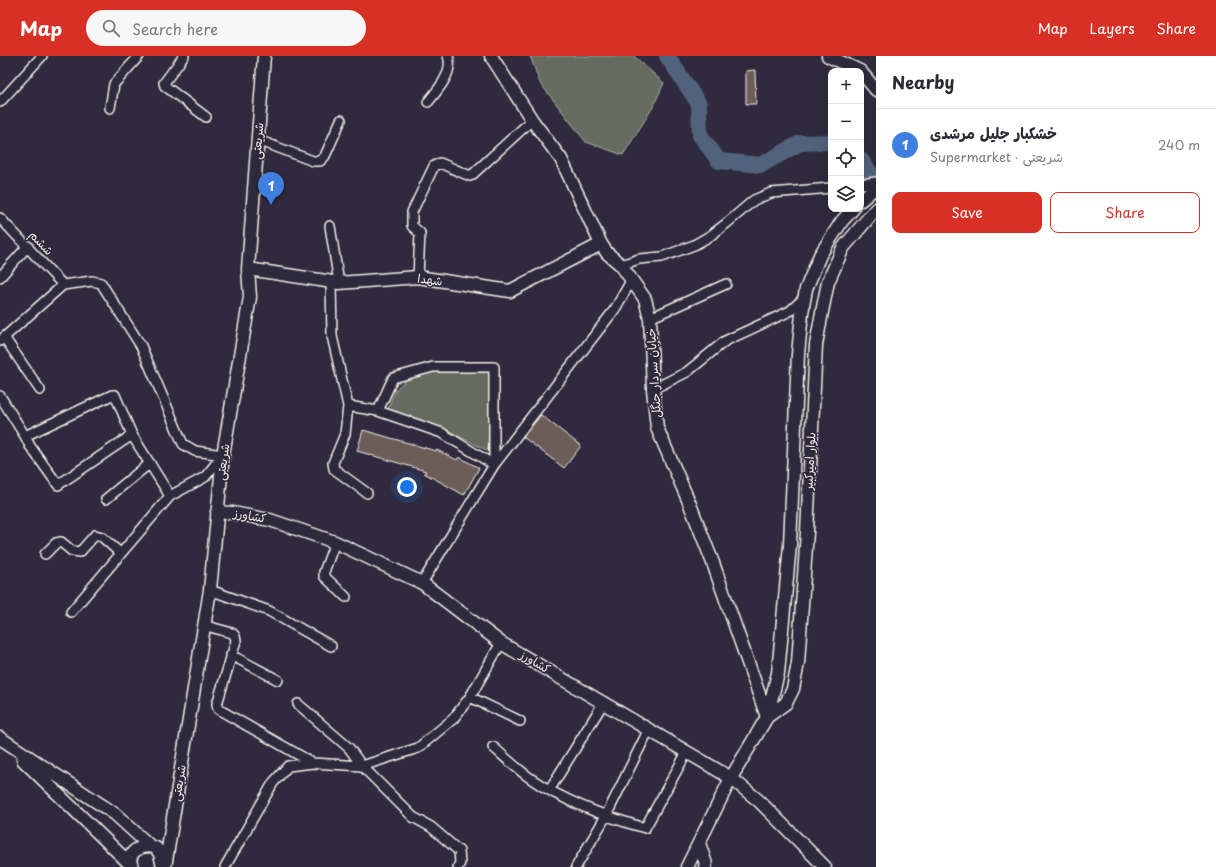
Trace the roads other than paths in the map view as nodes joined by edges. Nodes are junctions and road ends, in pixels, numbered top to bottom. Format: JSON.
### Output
{"nodes":[{"id":1,"x":42,"y":56,"type":"edge"},
{"id":2,"x":139,"y":56,"type":"edge"},
{"id":3,"x":184,"y":56,"type":"edge"},
{"id":4,"x":264,"y":56,"type":"edge"},
{"id":5,"x":448,"y":56,"type":"edge"},
{"id":6,"x":491,"y":56,"type":"edge"},
{"id":7,"x":828,"y":56,"type":"edge"},
{"id":8,"x":852,"y":68,"type":"edge"},
{"id":9,"x":864,"y":76,"type":"edge"},
{"id":10,"x":876,"y":90,"type":"edge"},
{"id":11,"x":0,"y":102,"type":"edge"},
{"id":12,"x":428,"y":102,"type":"dead end"},
{"id":13,"x":110,"y":108,"type":"dead end"},
{"id":14,"x":206,"y":117,"type":"dead end"},
{"id":15,"x":341,"y":120,"type":"dead end"},
{"id":16,"x":532,"y":120,"type":"junction"},
{"id":17,"x":258,"y":140,"type":"junction"},
{"id":18,"x":876,"y":182,"type":"edge"},
{"id":19,"x":864,"y":184,"type":"edge"},
{"id":20,"x":876,"y":187,"type":"edge"},
{"id":21,"x":828,"y":188,"type":"edge"},
{"id":22,"x":864,"y":197,"type":"edge"},
{"id":23,"x":876,"y":209,"type":"edge"},
{"id":24,"x":850,"y":212,"type":"edge"},
{"id":25,"x":0,"y":218,"type":"edge"},
{"id":26,"x":330,"y":226,"type":"dead end"},
{"id":27,"x":601,"y":244,"type":"junction"},
{"id":28,"x":28,"y":246,"type":"junction"},
{"id":29,"x":621,"y":265,"type":"junction"},
{"id":30,"x":248,"y":269,"type":"junction"},
{"id":31,"x":0,"y":276,"type":"edge"},
{"id":32,"x":418,"y":277,"type":"junction"},
{"id":33,"x":631,"y":281,"type":"junction"},
{"id":34,"x":335,"y":282,"type":"junction"},
{"id":35,"x":726,"y":284,"type":"dead end"},
{"id":36,"x":64,"y":285,"type":"junction"},
{"id":37,"x":804,"y":298,"type":"junction"},
{"id":38,"x":650,"y":318,"type":"junction"},
{"id":39,"x":2,"y":339,"type":"edge"},
{"id":40,"x":653,"y":389,"type":"junction"},
{"id":41,"x":40,"y":390,"type":"dead end"},
{"id":42,"x":0,"y":396,"type":"edge"},
{"id":43,"x":348,"y":406,"type":"junction"},
{"id":44,"x":378,"y":411,"type":"junction"},
{"id":45,"x":132,"y":435,"type":"junction"},
{"id":46,"x":25,"y":436,"type":"junction"},
{"id":47,"x":223,"y":455,"type":"junction"},
{"id":48,"x":150,"y":463,"type":"junction"},
{"id":49,"x":494,"y":465,"type":"junction"},
{"id":50,"x":366,"y":494,"type":"dead end"},
{"id":51,"x":170,"y":496,"type":"junction"},
{"id":52,"x":106,"y":499,"type":"dead end"},
{"id":53,"x":217,"y":512,"type":"junction"},
{"id":54,"x":335,"y":542,"type":"junction"},
{"id":55,"x":120,"y":553,"type":"junction"},
{"id":56,"x":45,"y":554,"type":"dead end"},
{"id":57,"x":422,"y":583,"type":"junction"},
{"id":58,"x":210,"y":590,"type":"junction"},
{"id":59,"x":346,"y":597,"type":"dead end"},
{"id":60,"x":71,"y":612,"type":"dead end"},
{"id":61,"x":203,"y":625,"type":"junction"},
{"id":62,"x":501,"y":643,"type":"junction"},
{"id":63,"x":331,"y":646,"type":"dead end"},
{"id":64,"x":231,"y":656,"type":"junction"},
{"id":65,"x":278,"y":680,"type":"dead end"},
{"id":66,"x":470,"y":697,"type":"junction"},
{"id":67,"x":604,"y":702,"type":"junction"},
{"id":68,"x":298,"y":704,"type":"dead end"},
{"id":69,"x":767,"y":717,"type":"junction"},
{"id":70,"x":520,"y":721,"type":"dead end"},
{"id":71,"x":649,"y":729,"type":"junction"},
{"id":72,"x":1,"y":739,"type":"edge"},
{"id":73,"x":493,"y":747,"type":"dead end"},
{"id":74,"x":687,"y":752,"type":"junction"},
{"id":75,"x":313,"y":763,"type":"junction"},
{"id":76,"x":362,"y":766,"type":"junction"},
{"id":77,"x":731,"y":778,"type":"junction"},
{"id":78,"x":550,"y":789,"type":"junction"},
{"id":79,"x":606,"y":816,"type":"junction"},
{"id":80,"x":699,"y":843,"type":"junction"},
{"id":81,"x":150,"y":846,"type":"junction"},
{"id":82,"x":131,"y":865,"type":"edge"},
{"id":83,"x":164,"y":867,"type":"edge"},
{"id":84,"x":226,"y":867,"type":"edge"},
{"id":85,"x":458,"y":867,"type":"edge"},
{"id":86,"x":576,"y":867,"type":"edge"},
{"id":87,"x":687,"y":867,"type":"edge"},
{"id":88,"x":705,"y":867,"type":"edge"},
{"id":89,"x":826,"y":867,"type":"edge"}],
"edges":[{"from":1,"to":11,"type":"street"},
{"from":2,"to":13,"type":"street"},
{"from":3,"to":14,"type":"street"},
{"from":4,"to":17,"type":"main road","name":"شریعتی"},
{"from":5,"to":12,"type":"street"},
{"from":6,"to":16,"type":"main road","name":"خیابان سردار جنگل"},
{"from":7,"to":8,"type":"main road"},
{"from":9,"to":10,"type":"main road"},
{"from":15,"to":17,"type":"street"},
{"from":16,"to":27,"type":"main road","name":"خیابان سردار جنگل"},
{"from":16,"to":32,"type":"street"},
{"from":17,"to":30,"type":"main road","name":"شریعتی"},
{"from":18,"to":19,"type":"street"},
{"from":20,"to":22,"type":"main road"},
{"from":21,"to":29,"type":"street"},
{"from":23,"to":69,"type":"main road","name":"بلوار امیرکبیر"},
{"from":24,"to":37,"type":"main road","name":"بلوار امیرکبیر"},
{"from":25,"to":28,"type":"street","name":"ششم"},
{"from":26,"to":34,"type":"street"},
{"from":27,"to":29,"type":"main road","name":"خیابان سردار جنگل"},
{"from":27,"to":32,"type":"main road","name":"شهدا"},
{"from":28,"to":31,"type":"street"},
{"from":28,"to":36,"type":"street","name":"ششم"},
{"from":29,"to":33,"type":"main road","name":"خیابان سردار جنگل"},
{"from":30,"to":34,"type":"main road","name":"شهدا"},
{"from":30,"to":47,"type":"main road","name":"شریعتی"},
{"from":32,"to":34,"type":"main road","name":"شهدا"},
{"from":33,"to":38,"type":"main road","name":"خیابان سردار جنگل"},
{"from":33,"to":49,"type":"street"},
{"from":34,"to":43,"type":"street"},
{"from":35,"to":38,"type":"street"},
{"from":36,"to":39,"type":"street"},
{"from":36,"to":47,"type":"street"},
{"from":37,"to":40,"type":"street"},
{"from":37,"to":69,"type":"main road","name":"بلوار امیرکبیر"},
{"from":38,"to":40,"type":"main road","name":"خیابان سردار جنگل"},
{"from":39,"to":41,"type":"street"},
{"from":40,"to":69,"type":"main road","name":"خیابان سردار جنگل"},
{"from":42,"to":46,"type":"street"},
{"from":43,"to":44,"type":"street"},
{"from":43,"to":50,"type":"street"},
{"from":44,"to":49,"type":"street"},
{"from":44,"to":49,"type":"street"},
{"from":45,"to":46,"type":"street"},
{"from":45,"to":46,"type":"street"},
{"from":45,"to":48,"type":"street"},
{"from":47,"to":51,"type":"street"},
{"from":47,"to":53,"type":"main road","name":"شریعتی"},
{"from":48,"to":51,"type":"street"},
{"from":48,"to":52,"type":"street"},
{"from":49,"to":57,"type":"street"},
{"from":51,"to":55,"type":"street"},
{"from":53,"to":54,"type":"main road","name":"کشاورز"},
{"from":53,"to":58,"type":"main road","name":"شریعتی"},
{"from":54,"to":57,"type":"main road","name":"کشاورز"},
{"from":54,"to":59,"type":"street"},
{"from":55,"to":56,"type":"street"},
{"from":55,"to":60,"type":"street"},
{"from":57,"to":62,"type":"main road","name":"کشاورز"},
{"from":58,"to":61,"type":"main road","name":"شریعتی"},
{"from":58,"to":63,"type":"street"},
{"from":61,"to":64,"type":"street"},
{"from":61,"to":83,"type":"main road","name":"شریعتی"},
{"from":62,"to":66,"type":"street"},
{"from":62,"to":67,"type":"main road","name":"کشاورز"},
{"from":64,"to":65,"type":"street"},
{"from":64,"to":75,"type":"street"},
{"from":66,"to":70,"type":"street"},
{"from":66,"to":76,"type":"street"},
{"from":67,"to":71,"type":"main road","name":"کشاورز"},
{"from":67,"to":78,"type":"street"},
{"from":68,"to":76,"type":"street"},
{"from":69,"to":77,"type":"main road","name":"بلوار امیرکبیر"},
{"from":71,"to":74,"type":"main road","name":"کشاورز"},
{"from":71,"to":79,"type":"street"},
{"from":72,"to":81,"type":"main road"},
{"from":72,"to":82,"type":"main road"},
{"from":73,"to":78,"type":"street"},
{"from":74,"to":77,"type":"main road","name":"کشاورز"},
{"from":74,"to":79,"type":"street"},
{"from":75,"to":76,"type":"street"},
{"from":75,"to":84,"type":"street"},
{"from":76,"to":85,"type":"street"},
{"from":77,"to":80,"type":"main road","name":"بلوار امیرکبیر"},
{"from":77,"to":89,"type":"main road","name":"کشاورز"},
{"from":78,"to":79,"type":"street"},
{"from":79,"to":86,"type":"street"},
{"from":80,"to":87,"type":"main road","name":"بلوار امیرکبیر"},
{"from":80,"to":88,"type":"main road"},
{"from":81,"to":82,"type":"main road"},
{"from":81,"to":83,"type":"main road"}]}
